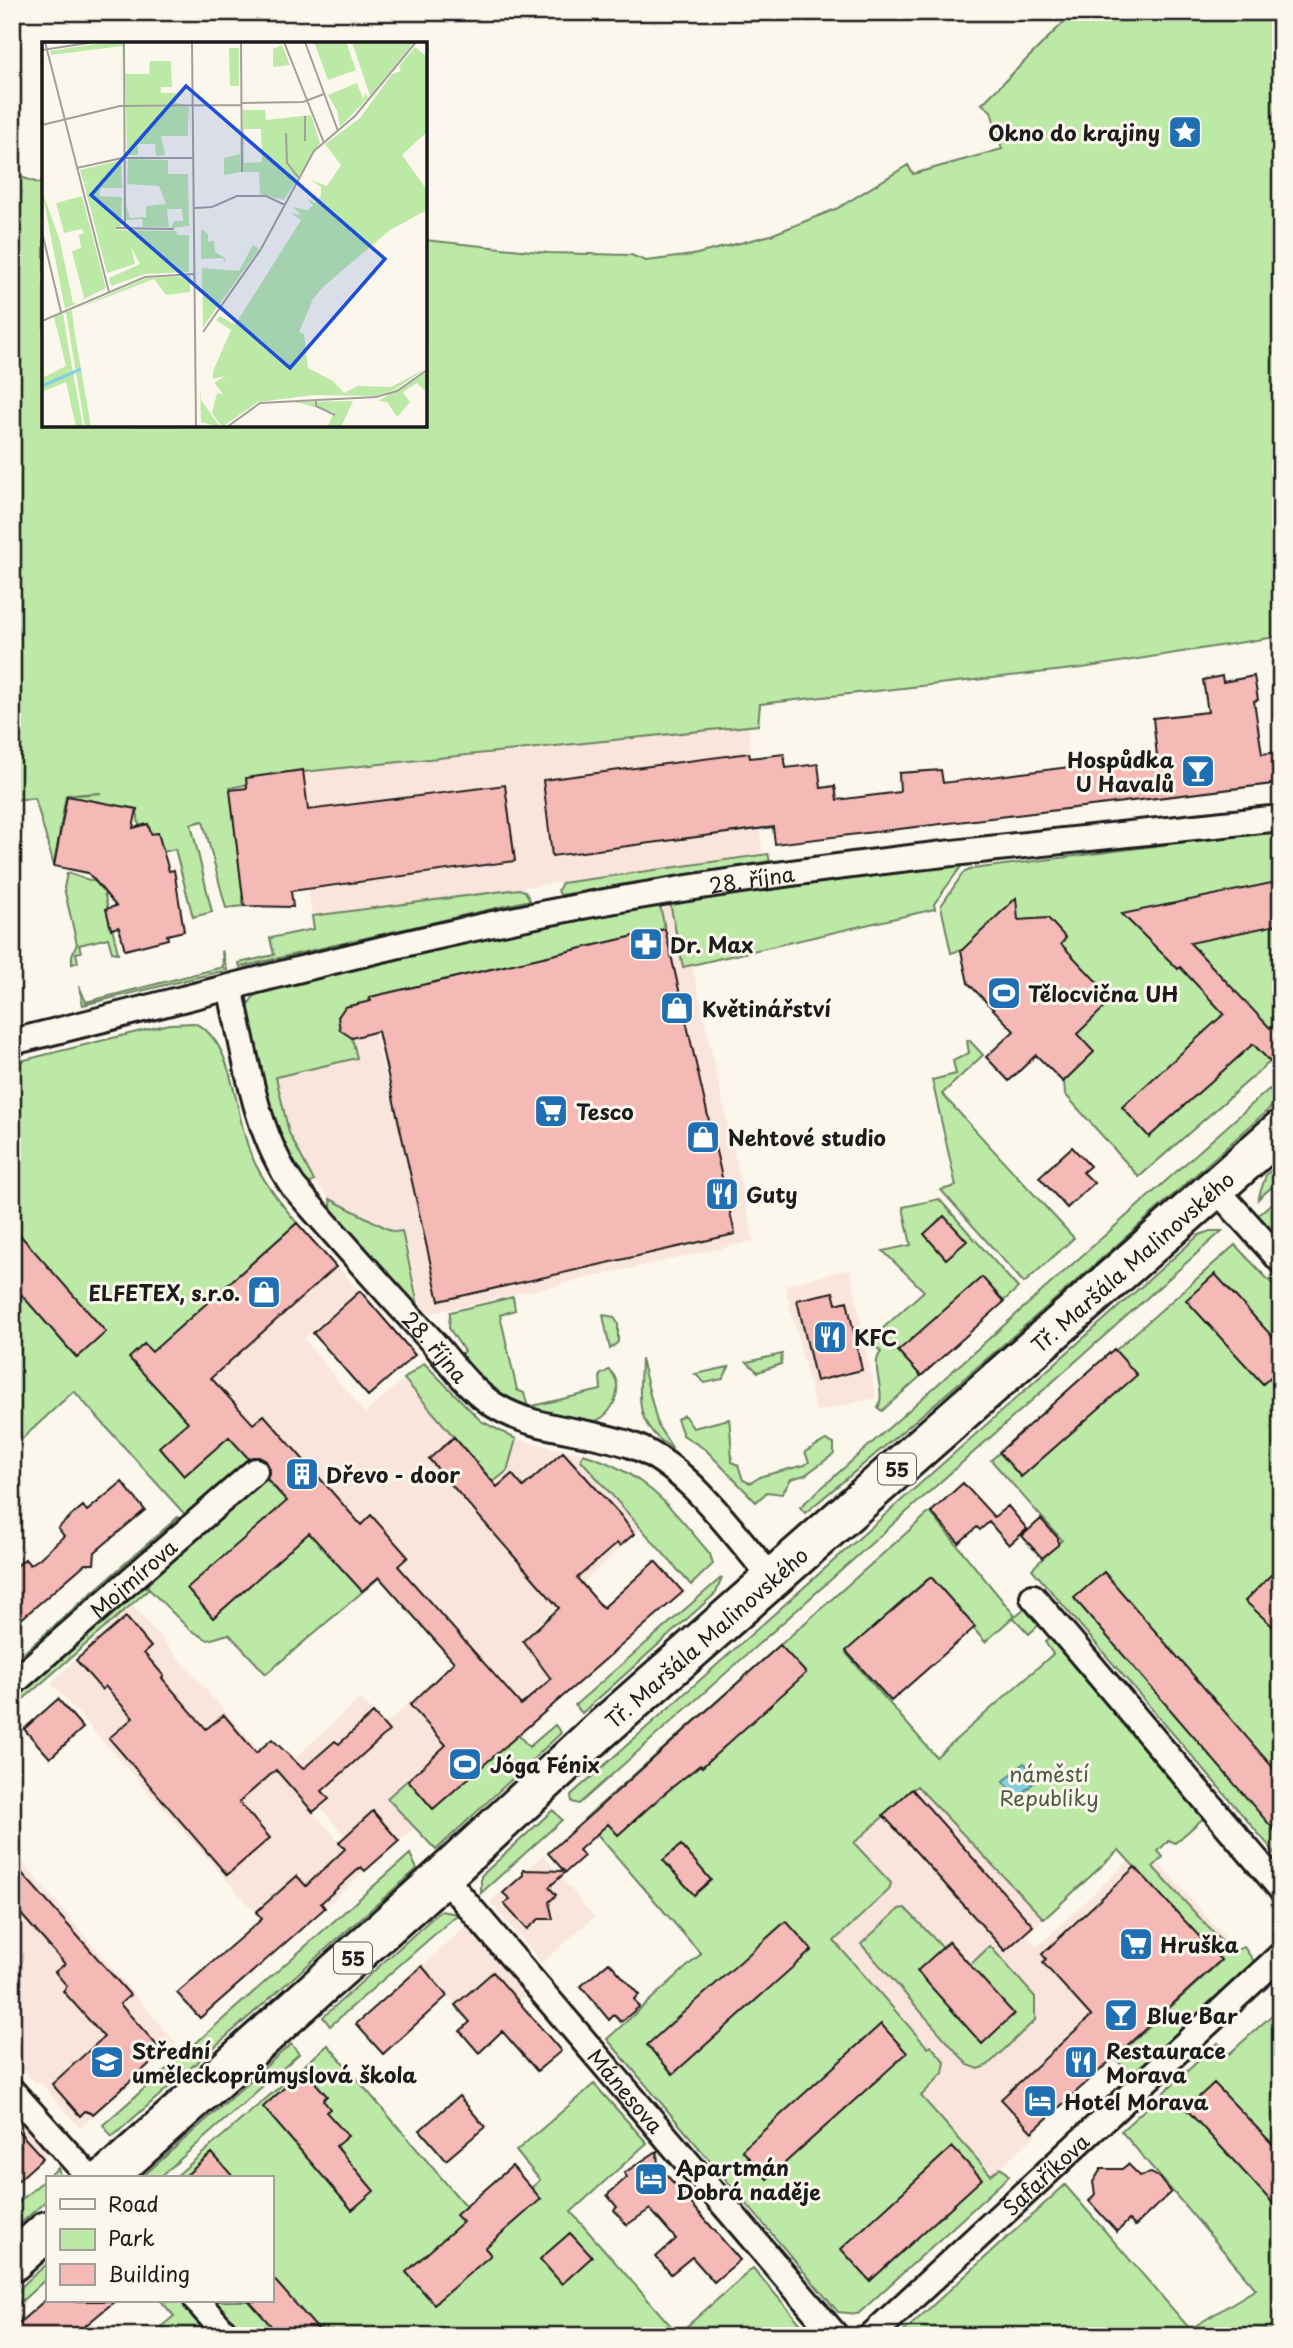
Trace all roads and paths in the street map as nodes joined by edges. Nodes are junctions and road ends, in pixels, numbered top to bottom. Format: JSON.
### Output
{"nodes":[{"id":1,"x":1281,"y":818,"type":"edge"},
{"id":2,"x":230,"y":988,"type":"junction"},
{"id":3,"x":12,"y":1042,"type":"edge"},
{"id":4,"x":1281,"y":1130,"type":"edge"},
{"id":5,"x":1215,"y":1188,"type":"junction"},
{"id":6,"x":1281,"y":1261,"type":"edge"},
{"id":7,"x":255,"y":1471,"type":"dead end"},
{"id":8,"x":772,"y":1578,"type":"junction"},
{"id":9,"x":1033,"y":1597,"type":"dead end"},
{"id":10,"x":12,"y":1684,"type":"edge"},
{"id":11,"x":443,"y":1876,"type":"junction"},
{"id":12,"x":1281,"y":1889,"type":"edge"},
{"id":13,"x":1281,"y":1955,"type":"edge"},
{"id":14,"x":12,"y":2091,"type":"edge"},
{"id":15,"x":88,"y":2176,"type":"edge"},
{"id":16,"x":108,"y":2176,"type":"edge"},
{"id":17,"x":46,"y":2232,"type":"edge"},
{"id":18,"x":12,"y":2262,"type":"edge"},
{"id":19,"x":198,"y":2302,"type":"edge"},
{"id":20,"x":228,"y":2336,"type":"edge"},
{"id":21,"x":836,"y":2336,"type":"edge"},
{"id":22,"x":871,"y":2336,"type":"edge"}],
"edges":[{"from":1,"to":2,"type":"street","name":"28. října"},
{"from":2,"to":3,"type":"street","name":"28. října"},
{"from":2,"to":8,"type":"street","name":"28. října"},
{"from":4,"to":5,"type":"main road","name":"Tř. Maršála Malinovského","number":"55"},
{"from":5,"to":6,"type":"street"},
{"from":5,"to":8,"type":"main road","name":"Tř. Maršála Malinovského","number":"55"},
{"from":7,"to":10,"type":"street","name":"Mojmírova"},
{"from":8,"to":11,"type":"main road","name":"Tř. Maršála Malinovského","number":"55"},
{"from":9,"to":12,"type":"street"},
{"from":11,"to":16,"type":"main road","name":"Tř. Maršála Malinovského","number":"55"},
{"from":11,"to":21,"type":"street","name":"Mánesova"},
{"from":13,"to":22,"type":"street","name":"Šafaříkova"},
{"from":14,"to":15,"type":"street"},
{"from":17,"to":18,"type":"main road"},
{"from":19,"to":20,"type":"street"}]}
